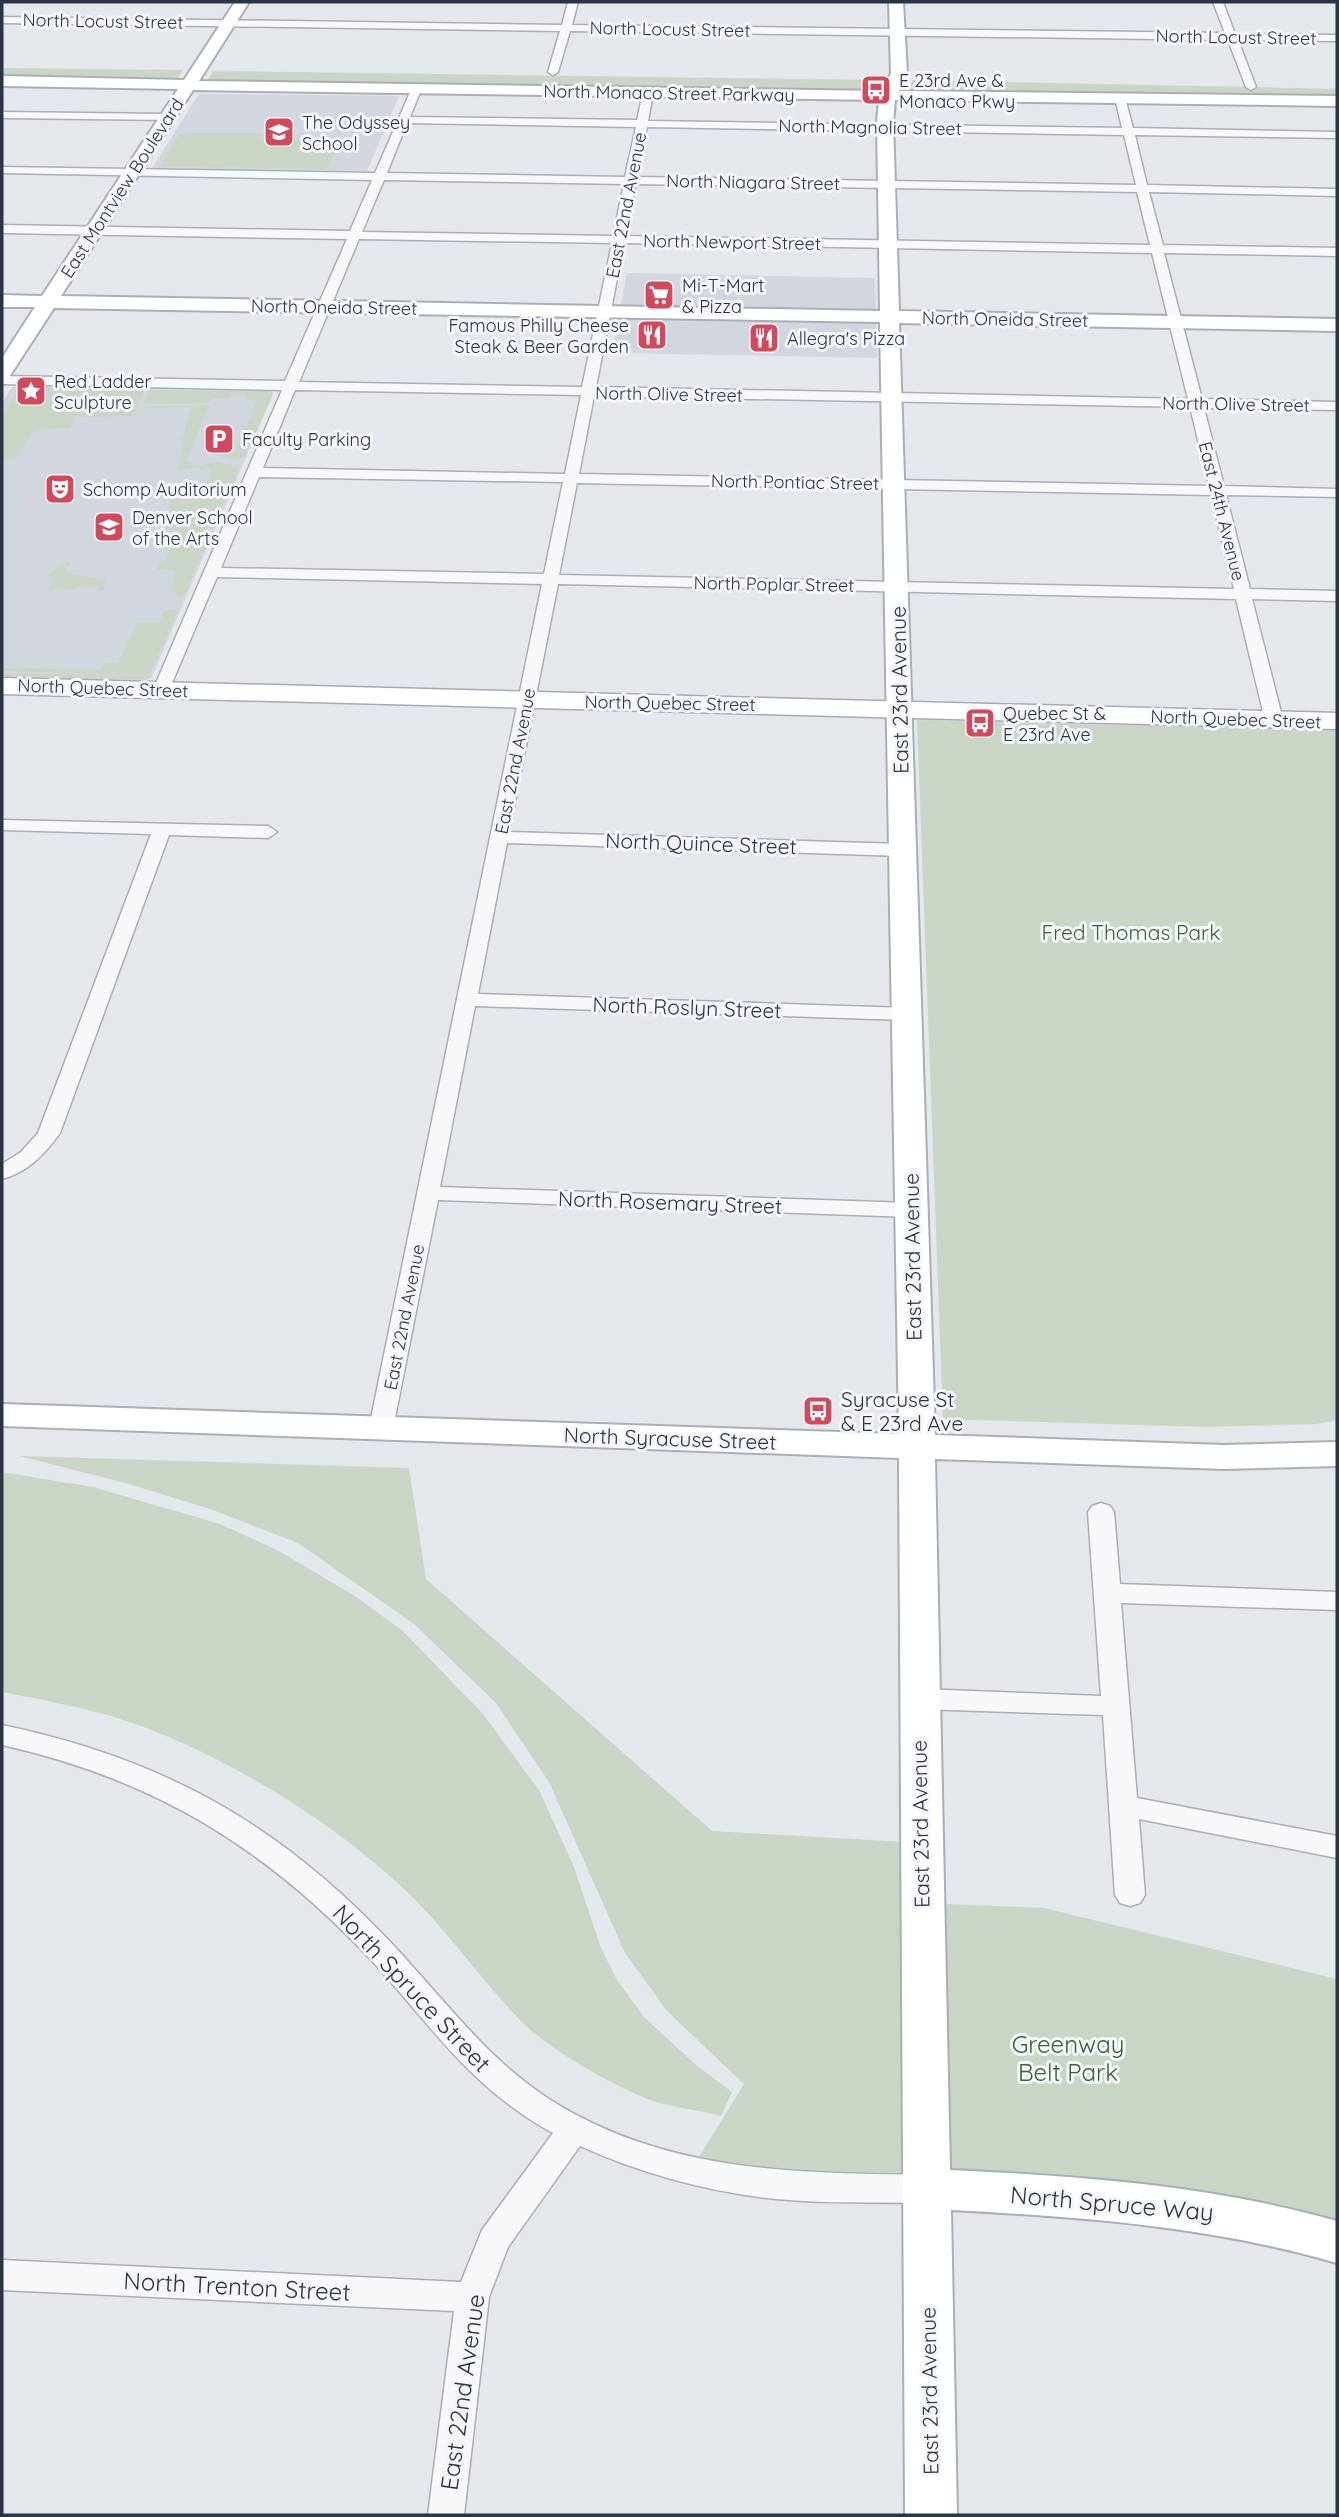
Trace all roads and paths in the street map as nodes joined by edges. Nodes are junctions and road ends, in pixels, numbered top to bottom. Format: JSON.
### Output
{"nodes":[{"id":1,"x":242,"y":2,"type":"edge"},
{"id":2,"x":573,"y":2,"type":"edge"},
{"id":3,"x":896,"y":2,"type":"edge"},
{"id":4,"x":1218,"y":2,"type":"edge"},
{"id":5,"x":2,"y":20,"type":"edge"},
{"id":6,"x":228,"y":23,"type":"junction"},
{"id":7,"x":566,"y":28,"type":"junction"},
{"id":8,"x":897,"y":32,"type":"junction"},
{"id":9,"x":1231,"y":37,"type":"junction"},
{"id":10,"x":1337,"y":38,"type":"edge"},
{"id":11,"x":2,"y":66,"type":"edge"},
{"id":12,"x":83,"y":67,"type":"dead end"},
{"id":13,"x":179,"y":68,"type":"dead end"},
{"id":14,"x":199,"y":68,"type":"junction"},
{"id":15,"x":216,"y":68,"type":"dead end"},
{"id":16,"x":553,"y":72,"type":"dead end"},
{"id":17,"x":880,"y":77,"type":"dead end"},
{"id":18,"x":906,"y":77,"type":"junction"},
{"id":19,"x":2,"y":81,"type":"edge"},
{"id":20,"x":1080,"y":82,"type":"dead end"},
{"id":21,"x":191,"y":83,"type":"junction"},
{"id":22,"x":1251,"y":86,"type":"junction"},
{"id":23,"x":1337,"y":87,"type":"edge"},
{"id":24,"x":416,"y":90,"type":"junction"},
{"id":25,"x":648,"y":93,"type":"junction"},
{"id":26,"x":888,"y":96,"type":"junction"},
{"id":27,"x":1120,"y":98,"type":"junction"},
{"id":28,"x":1337,"y":102,"type":"edge"},
{"id":29,"x":2,"y":115,"type":"edge"},
{"id":30,"x":169,"y":117,"type":"junction"},
{"id":31,"x":403,"y":120,"type":"junction"},
{"id":32,"x":642,"y":124,"type":"junction"},
{"id":33,"x":886,"y":128,"type":"junction"},
{"id":34,"x":1128,"y":131,"type":"junction"},
{"id":35,"x":1337,"y":135,"type":"edge"},
{"id":36,"x":2,"y":170,"type":"edge"},
{"id":37,"x":133,"y":172,"type":"junction"},
{"id":38,"x":380,"y":176,"type":"junction"},
{"id":39,"x":631,"y":180,"type":"junction"},
{"id":40,"x":887,"y":184,"type":"junction"},
{"id":41,"x":1142,"y":188,"type":"junction"},
{"id":42,"x":1337,"y":192,"type":"edge"},
{"id":43,"x":2,"y":229,"type":"edge"},
{"id":44,"x":96,"y":231,"type":"junction"},
{"id":45,"x":355,"y":236,"type":"junction"},
{"id":46,"x":618,"y":240,"type":"junction"},
{"id":47,"x":888,"y":244,"type":"junction"},
{"id":48,"x":1157,"y":249,"type":"junction"},
{"id":49,"x":1337,"y":252,"type":"edge"},
{"id":50,"x":2,"y":301,"type":"edge"},
{"id":51,"x":47,"y":302,"type":"junction"},
{"id":52,"x":324,"y":307,"type":"junction"},
{"id":53,"x":604,"y":312,"type":"junction"},
{"id":54,"x":890,"y":317,"type":"junction"},
{"id":55,"x":1175,"y":322,"type":"junction"},
{"id":56,"x":1337,"y":325,"type":"edge"},
{"id":57,"x":2,"y":373,"type":"edge"},
{"id":58,"x":2,"y":380,"type":"edge"},
{"id":59,"x":290,"y":386,"type":"junction"},
{"id":60,"x":588,"y":392,"type":"junction"},
{"id":61,"x":892,"y":398,"type":"junction"},
{"id":62,"x":1196,"y":404,"type":"junction"},
{"id":63,"x":1337,"y":406,"type":"edge"},
{"id":64,"x":253,"y":471,"type":"junction"},
{"id":65,"x":570,"y":478,"type":"junction"},
{"id":66,"x":894,"y":484,"type":"junction"},
{"id":67,"x":1217,"y":491,"type":"junction"},
{"id":68,"x":1337,"y":493,"type":"edge"},
{"id":69,"x":211,"y":572,"type":"junction"},
{"id":70,"x":551,"y":579,"type":"junction"},
{"id":71,"x":896,"y":587,"type":"junction"},
{"id":72,"x":1243,"y":594,"type":"junction"},
{"id":73,"x":1337,"y":596,"type":"edge"},
{"id":74,"x":2,"y":685,"type":"edge"},
{"id":75,"x":161,"y":690,"type":"junction"},
{"id":76,"x":527,"y":700,"type":"junction"},
{"id":77,"x":899,"y":709,"type":"junction"},
{"id":78,"x":1274,"y":720,"type":"junction"},
{"id":79,"x":1337,"y":722,"type":"edge"},
{"id":80,"x":2,"y":825,"type":"edge"},
{"id":81,"x":162,"y":829,"type":"junction"},
{"id":82,"x":268,"y":832,"type":"dead end"},
{"id":83,"x":499,"y":837,"type":"junction"},
{"id":84,"x":902,"y":849,"type":"junction"},
{"id":85,"x":467,"y":1000,"type":"junction"},
{"id":86,"x":906,"y":1014,"type":"junction"},
{"id":87,"x":7,"y":1169,"type":"edge"},
{"id":88,"x":429,"y":1194,"type":"junction"},
{"id":89,"x":911,"y":1210,"type":"junction"},
{"id":90,"x":2,"y":1415,"type":"edge"},
{"id":91,"x":381,"y":1429,"type":"junction"},
{"id":92,"x":917,"y":1446,"type":"junction"},
{"id":93,"x":1337,"y":1454,"type":"edge"},
{"id":94,"x":1101,"y":1512,"type":"dead end"},
{"id":95,"x":1108,"y":1593,"type":"junction"},
{"id":96,"x":1337,"y":1601,"type":"edge"},
{"id":97,"x":919,"y":1699,"type":"junction"},
{"id":98,"x":1115,"y":1706,"type":"junction"},
{"id":99,"x":2,"y":1735,"type":"edge"},
{"id":100,"x":1125,"y":1806,"type":"junction"},
{"id":101,"x":1337,"y":1847,"type":"edge"},
{"id":102,"x":1130,"y":1895,"type":"dead end"},
{"id":103,"x":574,"y":2129,"type":"junction"},
{"id":104,"x":926,"y":2189,"type":"junction"},
{"id":105,"x":1337,"y":2242,"type":"edge"},
{"id":106,"x":2,"y":2275,"type":"edge"},
{"id":107,"x":472,"y":2297,"type":"junction"},
{"id":108,"x":446,"y":2515,"type":"edge"},
{"id":109,"x":931,"y":2515,"type":"edge"}],
"edges":[{"from":1,"to":6,"type":"street","name":"East Montview Boulevard"},
{"from":2,"to":7,"type":"street"},
{"from":3,"to":8,"type":"street","name":"East 23rd Avenue"},
{"from":4,"to":9,"type":"street"},
{"from":5,"to":6,"type":"street","name":"North Locust Street"},
{"from":6,"to":7,"type":"street","name":"North Locust Street"},
{"from":6,"to":14,"type":"street","name":"East Montview Boulevard"},
{"from":7,"to":8,"type":"street","name":"North Locust Street"},
{"from":7,"to":16,"type":"street"},
{"from":8,"to":9,"type":"street","name":"North Locust Street"},
{"from":8,"to":18,"type":"street","name":"East 23rd Avenue"},
{"from":9,"to":10,"type":"street","name":"North Locust Street"},
{"from":9,"to":22,"type":"street"},
{"from":11,"to":12,"type":"street"},
{"from":13,"to":14,"type":"street"},
{"from":14,"to":15,"type":"street"},
{"from":14,"to":21,"type":"street","name":"East Montview Boulevard"},
{"from":17,"to":18,"type":"street"},
{"from":18,"to":26,"type":"street","name":"East 23rd Avenue"},
{"from":19,"to":21,"type":"street","name":"North Monaco Street Parkway"},
{"from":20,"to":22,"type":"street"},
{"from":21,"to":24,"type":"street","name":"North Monaco Street Parkway"},
{"from":21,"to":30,"type":"street","name":"East Montview Boulevard"},
{"from":22,"to":23,"type":"street"},
{"from":24,"to":25,"type":"street","name":"North Monaco Street Parkway"},
{"from":24,"to":31,"type":"street"},
{"from":25,"to":26,"type":"street","name":"North Monaco Street Parkway"},
{"from":25,"to":32,"type":"street","name":"East 22nd Avenue"},
{"from":26,"to":27,"type":"street","name":"North Monaco Street Parkway"},
{"from":26,"to":33,"type":"street","name":"East 23rd Avenue"},
{"from":27,"to":28,"type":"street","name":"North Monaco Street Parkway"},
{"from":27,"to":34,"type":"street","name":"East 24th Avenue"},
{"from":29,"to":30,"type":"street"},
{"from":30,"to":37,"type":"street","name":"East Montview Boulevard"},
{"from":31,"to":32,"type":"street","name":"North Magnolia Street"},
{"from":31,"to":38,"type":"street"},
{"from":32,"to":33,"type":"street","name":"North Magnolia Street"},
{"from":32,"to":39,"type":"street","name":"East 22nd Avenue"},
{"from":33,"to":34,"type":"street","name":"North Magnolia Street"},
{"from":33,"to":40,"type":"street","name":"East 23rd Avenue"},
{"from":34,"to":35,"type":"street","name":"North Magnolia Street"},
{"from":34,"to":41,"type":"street","name":"East 24th Avenue"},
{"from":36,"to":37,"type":"street","name":"North Niagara Street"},
{"from":37,"to":38,"type":"street","name":"North Niagara Street"},
{"from":37,"to":44,"type":"street","name":"East Montview Boulevard"},
{"from":38,"to":39,"type":"street","name":"North Niagara Street"},
{"from":38,"to":45,"type":"street"},
{"from":39,"to":40,"type":"street","name":"North Niagara Street"},
{"from":39,"to":46,"type":"street","name":"East 22nd Avenue"},
{"from":40,"to":41,"type":"street","name":"North Niagara Street"},
{"from":40,"to":47,"type":"street","name":"East 23rd Avenue"},
{"from":41,"to":42,"type":"street","name":"North Niagara Street"},
{"from":41,"to":48,"type":"street","name":"East 24th Avenue"},
{"from":43,"to":44,"type":"street","name":"North Newport Street"},
{"from":44,"to":45,"type":"street","name":"North Newport Street"},
{"from":44,"to":51,"type":"street","name":"East Montview Boulevard"},
{"from":45,"to":46,"type":"street","name":"North Newport Street"},
{"from":45,"to":52,"type":"street"},
{"from":46,"to":47,"type":"street","name":"North Newport Street"},
{"from":46,"to":53,"type":"street","name":"East 22nd Avenue"},
{"from":47,"to":48,"type":"street","name":"North Newport Street"},
{"from":47,"to":54,"type":"street","name":"East 23rd Avenue"},
{"from":48,"to":49,"type":"street","name":"North Newport Street"},
{"from":48,"to":55,"type":"street","name":"East 24th Avenue"},
{"from":50,"to":51,"type":"street","name":"North Oneida Street"},
{"from":51,"to":52,"type":"street","name":"North Oneida Street"},
{"from":51,"to":57,"type":"street","name":"East Montview Boulevard"},
{"from":52,"to":53,"type":"street","name":"North Oneida Street"},
{"from":52,"to":59,"type":"street"},
{"from":53,"to":54,"type":"street","name":"North Oneida Street"},
{"from":53,"to":60,"type":"street","name":"East 22nd Avenue"},
{"from":54,"to":55,"type":"street","name":"North Oneida Street"},
{"from":54,"to":61,"type":"street","name":"East 23rd Avenue"},
{"from":55,"to":56,"type":"street","name":"North Oneida Street"},
{"from":55,"to":62,"type":"street","name":"East 24th Avenue"},
{"from":58,"to":59,"type":"street","name":"North Olive Street"},
{"from":59,"to":60,"type":"street","name":"North Olive Street"},
{"from":59,"to":64,"type":"street"},
{"from":60,"to":61,"type":"street","name":"North Olive Street"},
{"from":60,"to":65,"type":"street","name":"East 22nd Avenue"},
{"from":61,"to":62,"type":"street","name":"North Olive Street"},
{"from":61,"to":66,"type":"street","name":"East 23rd Avenue"},
{"from":62,"to":63,"type":"street","name":"North Olive Street"},
{"from":62,"to":67,"type":"street","name":"East 24th Avenue"},
{"from":64,"to":65,"type":"street","name":"North Pontiac Street"},
{"from":64,"to":69,"type":"street"},
{"from":65,"to":66,"type":"street","name":"North Pontiac Street"},
{"from":65,"to":70,"type":"street","name":"East 22nd Avenue"},
{"from":66,"to":67,"type":"street","name":"North Pontiac Street"},
{"from":66,"to":71,"type":"street","name":"East 23rd Avenue"},
{"from":67,"to":68,"type":"street","name":"North Pontiac Street"},
{"from":67,"to":72,"type":"street","name":"East 24th Avenue"},
{"from":69,"to":70,"type":"street","name":"North Poplar Street"},
{"from":69,"to":75,"type":"street"},
{"from":70,"to":71,"type":"street","name":"North Poplar Street"},
{"from":70,"to":76,"type":"street","name":"East 22nd Avenue"},
{"from":71,"to":72,"type":"street","name":"North Poplar Street"},
{"from":71,"to":77,"type":"street","name":"East 23rd Avenue"},
{"from":72,"to":73,"type":"street","name":"North Poplar Street"},
{"from":72,"to":78,"type":"street","name":"East 24th Avenue"},
{"from":74,"to":75,"type":"main road","name":"North Quebec Street"},
{"from":75,"to":76,"type":"main road","name":"North Quebec Street"},
{"from":76,"to":77,"type":"main road","name":"North Quebec Street"},
{"from":76,"to":83,"type":"street","name":"East 22nd Avenue"},
{"from":77,"to":78,"type":"main road","name":"North Quebec Street"},
{"from":77,"to":84,"type":"street","name":"East 23rd Avenue"},
{"from":78,"to":79,"type":"main road","name":"North Quebec Street"},
{"from":80,"to":81,"type":"street"},
{"from":81,"to":82,"type":"street"},
{"from":81,"to":87,"type":"street"},
{"from":83,"to":84,"type":"street","name":"North Quince Street"},
{"from":83,"to":85,"type":"street","name":"East 22nd Avenue"},
{"from":84,"to":86,"type":"street","name":"East 23rd Avenue"},
{"from":85,"to":86,"type":"street","name":"North Roslyn Street"},
{"from":85,"to":88,"type":"street","name":"East 22nd Avenue"},
{"from":86,"to":89,"type":"street","name":"East 23rd Avenue"},
{"from":88,"to":89,"type":"street","name":"North Rosemary Street"},
{"from":88,"to":91,"type":"street","name":"East 22nd Avenue"},
{"from":89,"to":92,"type":"street","name":"East 23rd Avenue"},
{"from":90,"to":91,"type":"street","name":"North Syracuse Street"},
{"from":91,"to":92,"type":"street","name":"North Syracuse Street"},
{"from":92,"to":93,"type":"street","name":"North Syracuse Street"},
{"from":92,"to":97,"type":"street","name":"East 23rd Avenue"},
{"from":94,"to":95,"type":"street"},
{"from":95,"to":96,"type":"street"},
{"from":95,"to":98,"type":"street"},
{"from":97,"to":98,"type":"street"},
{"from":97,"to":104,"type":"street","name":"East 23rd Avenue"},
{"from":98,"to":100,"type":"street"},
{"from":99,"to":103,"type":"street","name":"North Spruce Street"},
{"from":100,"to":101,"type":"street"},
{"from":100,"to":102,"type":"street"},
{"from":103,"to":104,"type":"street","name":"North Spruce Street"},
{"from":103,"to":107,"type":"street","name":"East 22nd Avenue"},
{"from":104,"to":105,"type":"street","name":"North Spruce Way"},
{"from":104,"to":109,"type":"street","name":"East 23rd Avenue"},
{"from":106,"to":107,"type":"street","name":"North Trenton Street"},
{"from":107,"to":108,"type":"street","name":"East 22nd Avenue"}]}
